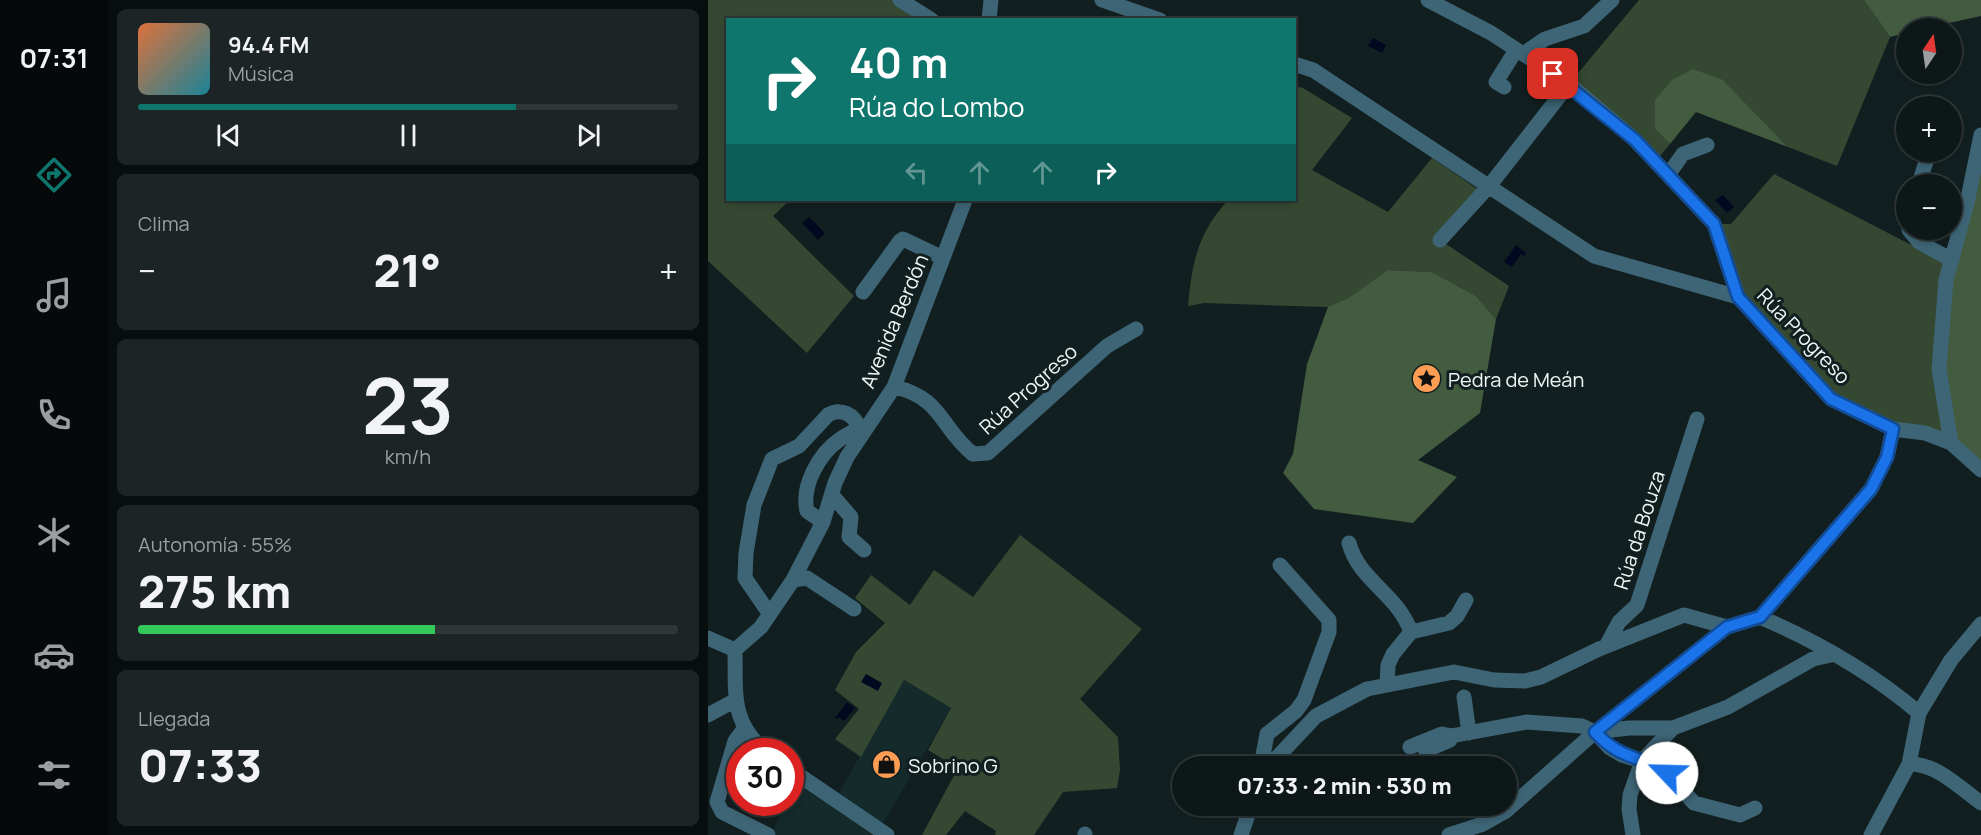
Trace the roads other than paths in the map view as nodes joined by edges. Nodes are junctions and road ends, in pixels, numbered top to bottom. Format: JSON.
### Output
{"nodes":[{"id":1,"x":900,"y":0,"type":"edge"},
{"id":2,"x":992,"y":0,"type":"edge"},
{"id":3,"x":1102,"y":0,"type":"edge"},
{"id":4,"x":1428,"y":0,"type":"edge"},
{"id":5,"x":1609,"y":1,"type":"edge"},
{"id":6,"x":929,"y":18,"type":"edge"},
{"id":7,"x":989,"y":18,"type":"edge"},
{"id":8,"x":1154,"y":18,"type":"edge"},
{"id":9,"x":1520,"y":52,"type":"junction"},
{"id":10,"x":1296,"y":65,"type":"edge"},
{"id":11,"x":1569,"y":84,"type":"junction"},
{"id":12,"x":1504,"y":87,"type":"dead end"},
{"id":13,"x":1981,"y":135,"type":"edge"},
{"id":14,"x":1707,"y":145,"type":"dead end"},
{"id":15,"x":1668,"y":176,"type":"junction"},
{"id":16,"x":1490,"y":185,"type":"junction"},
{"id":17,"x":965,"y":201,"type":"edge"},
{"id":18,"x":1440,"y":240,"type":"dead end"},
{"id":19,"x":1918,"y":240,"type":"edge"},
{"id":20,"x":943,"y":258,"type":"junction"},
{"id":21,"x":1952,"y":260,"type":"junction"},
{"id":22,"x":863,"y":292,"type":"dead end"},
{"id":23,"x":1738,"y":297,"type":"junction"},
{"id":24,"x":1136,"y":329,"type":"dead end"},
{"id":25,"x":894,"y":387,"type":"junction"},
{"id":26,"x":1697,"y":419,"type":"dead end"},
{"id":27,"x":862,"y":429,"type":"junction"},
{"id":28,"x":1893,"y":429,"type":"junction"},
{"id":29,"x":1951,"y":443,"type":"junction"},
{"id":30,"x":1981,"y":470,"type":"edge"},
{"id":31,"x":832,"y":495,"type":"junction"},
{"id":32,"x":823,"y":522,"type":"junction"},
{"id":33,"x":1349,"y":543,"type":"dead end"},
{"id":34,"x":864,"y":550,"type":"dead end"},
{"id":35,"x":1280,"y":565,"type":"dead end"},
{"id":36,"x":793,"y":580,"type":"junction"},
{"id":37,"x":1466,"y":600,"type":"dead end"},
{"id":38,"x":854,"y":609,"type":"dead end"},
{"id":39,"x":769,"y":613,"type":"junction"},
{"id":40,"x":1760,"y":617,"type":"junction"},
{"id":41,"x":1981,"y":624,"type":"edge"},
{"id":42,"x":1727,"y":627,"type":"junction"},
{"id":43,"x":1411,"y":632,"type":"junction"},
{"id":44,"x":708,"y":638,"type":"edge"},
{"id":45,"x":1606,"y":646,"type":"junction"},
{"id":46,"x":735,"y":650,"type":"junction"},
{"id":47,"x":1831,"y":655,"type":"junction"},
{"id":48,"x":1387,"y":684,"type":"junction"},
{"id":49,"x":1464,"y":697,"type":"dead end"},
{"id":50,"x":736,"y":700,"type":"junction"},
{"id":51,"x":1296,"y":711,"type":"junction"},
{"id":52,"x":1919,"y":712,"type":"junction"},
{"id":53,"x":708,"y":715,"type":"edge"},
{"id":54,"x":1316,"y":716,"type":"junction"},
{"id":55,"x":1673,"y":728,"type":"junction"},
{"id":56,"x":744,"y":729,"type":"junction"},
{"id":57,"x":1595,"y":732,"type":"junction"},
{"id":58,"x":1468,"y":733,"type":"junction"},
{"id":59,"x":1451,"y":736,"type":"junction"},
{"id":60,"x":753,"y":738,"type":"edge"},
{"id":61,"x":1410,"y":747,"type":"dead end"},
{"id":62,"x":1263,"y":756,"type":"edge"},
{"id":63,"x":1278,"y":756,"type":"edge"},
{"id":64,"x":1427,"y":756,"type":"edge"},
{"id":65,"x":1642,"y":762,"type":"junction"},
{"id":66,"x":1909,"y":764,"type":"junction"},
{"id":67,"x":804,"y":779,"type":"edge"},
{"id":68,"x":1981,"y":803,"type":"edge"},
{"id":69,"x":1755,"y":808,"type":"dead end"},
{"id":70,"x":1248,"y":816,"type":"edge"},
{"id":71,"x":768,"y":835,"type":"edge"},
{"id":72,"x":887,"y":835,"type":"edge"},
{"id":73,"x":1241,"y":835,"type":"edge"},
{"id":74,"x":1449,"y":835,"type":"edge"},
{"id":75,"x":1633,"y":835,"type":"edge"},
{"id":76,"x":1871,"y":835,"type":"edge"}],
"edges":[{"from":1,"to":6,"type":"street"},
{"from":2,"to":7,"type":"street"},
{"from":3,"to":8,"type":"street"},
{"from":4,"to":9,"type":"street"},
{"from":5,"to":9,"type":"street"},
{"from":9,"to":11,"type":"street"},
{"from":9,"to":12,"type":"street"},
{"from":10,"to":16,"type":"street","name":"Rúa Progreso"},
{"from":11,"to":15,"type":"street"},
{"from":11,"to":16,"type":"street"},
{"from":13,"to":21,"type":"street"},
{"from":14,"to":15,"type":"street"},
{"from":15,"to":23,"type":"street"},
{"from":16,"to":18,"type":"street"},
{"from":16,"to":23,"type":"street","name":"Rúa Progreso"},
{"from":17,"to":20,"type":"street","name":"Avenida Berdón"},
{"from":19,"to":21,"type":"street"},
{"from":20,"to":22,"type":"street"},
{"from":20,"to":25,"type":"street","name":"Avenida Berdón"},
{"from":21,"to":29,"type":"street"},
{"from":23,"to":28,"type":"street","name":"Rúa Progreso"},
{"from":24,"to":25,"type":"street","name":"Rúa Progreso"},
{"from":25,"to":27,"type":"street","name":"Avenida Berdón"},
{"from":26,"to":45,"type":"street","name":"Rúa da Bouza"},
{"from":27,"to":31,"type":"street","name":"Avenida Berdón"},
{"from":27,"to":32,"type":"street"},
{"from":27,"to":39,"type":"street"},
{"from":28,"to":29,"type":"street","name":"Rúa Progreso"},
{"from":28,"to":40,"type":"street"},
{"from":29,"to":30,"type":"street"},
{"from":31,"to":32,"type":"street","name":"Avenida Berdón"},
{"from":31,"to":34,"type":"street"},
{"from":32,"to":36,"type":"street","name":"Avenida Berdón"},
{"from":33,"to":43,"type":"street"},
{"from":35,"to":51,"type":"street"},
{"from":36,"to":38,"type":"street"},
{"from":36,"to":39,"type":"street","name":"Avenida Berdón"},
{"from":37,"to":43,"type":"street"},
{"from":39,"to":46,"type":"street","name":"Avenida Berdón"},
{"from":40,"to":42,"type":"street"},
{"from":40,"to":47,"type":"street"},
{"from":41,"to":52,"type":"street"},
{"from":42,"to":45,"type":"street"},
{"from":42,"to":57,"type":"street"},
{"from":43,"to":48,"type":"street"},
{"from":44,"to":46,"type":"street"},
{"from":45,"to":48,"type":"street"},
{"from":46,"to":50,"type":"street"},
{"from":47,"to":52,"type":"street"},
{"from":47,"to":55,"type":"street"},
{"from":48,"to":54,"type":"street"},
{"from":49,"to":58,"type":"street"},
{"from":50,"to":53,"type":"street"},
{"from":50,"to":56,"type":"street"},
{"from":51,"to":54,"type":"street"},
{"from":51,"to":62,"type":"street"},
{"from":52,"to":66,"type":"street"},
{"from":54,"to":63,"type":"street"},
{"from":55,"to":57,"type":"street"},
{"from":55,"to":65,"type":"street"},
{"from":56,"to":60,"type":"street"},
{"from":56,"to":71,"type":"street"},
{"from":57,"to":58,"type":"street"},
{"from":57,"to":65,"type":"street"},
{"from":57,"to":74,"type":"street"},
{"from":58,"to":59,"type":"street"},
{"from":59,"to":61,"type":"street"},
{"from":59,"to":64,"type":"street"},
{"from":65,"to":69,"type":"street"},
{"from":65,"to":75,"type":"street"},
{"from":66,"to":68,"type":"street"},
{"from":66,"to":76,"type":"street"},
{"from":67,"to":72,"type":"street"},
{"from":70,"to":73,"type":"street"}]}
